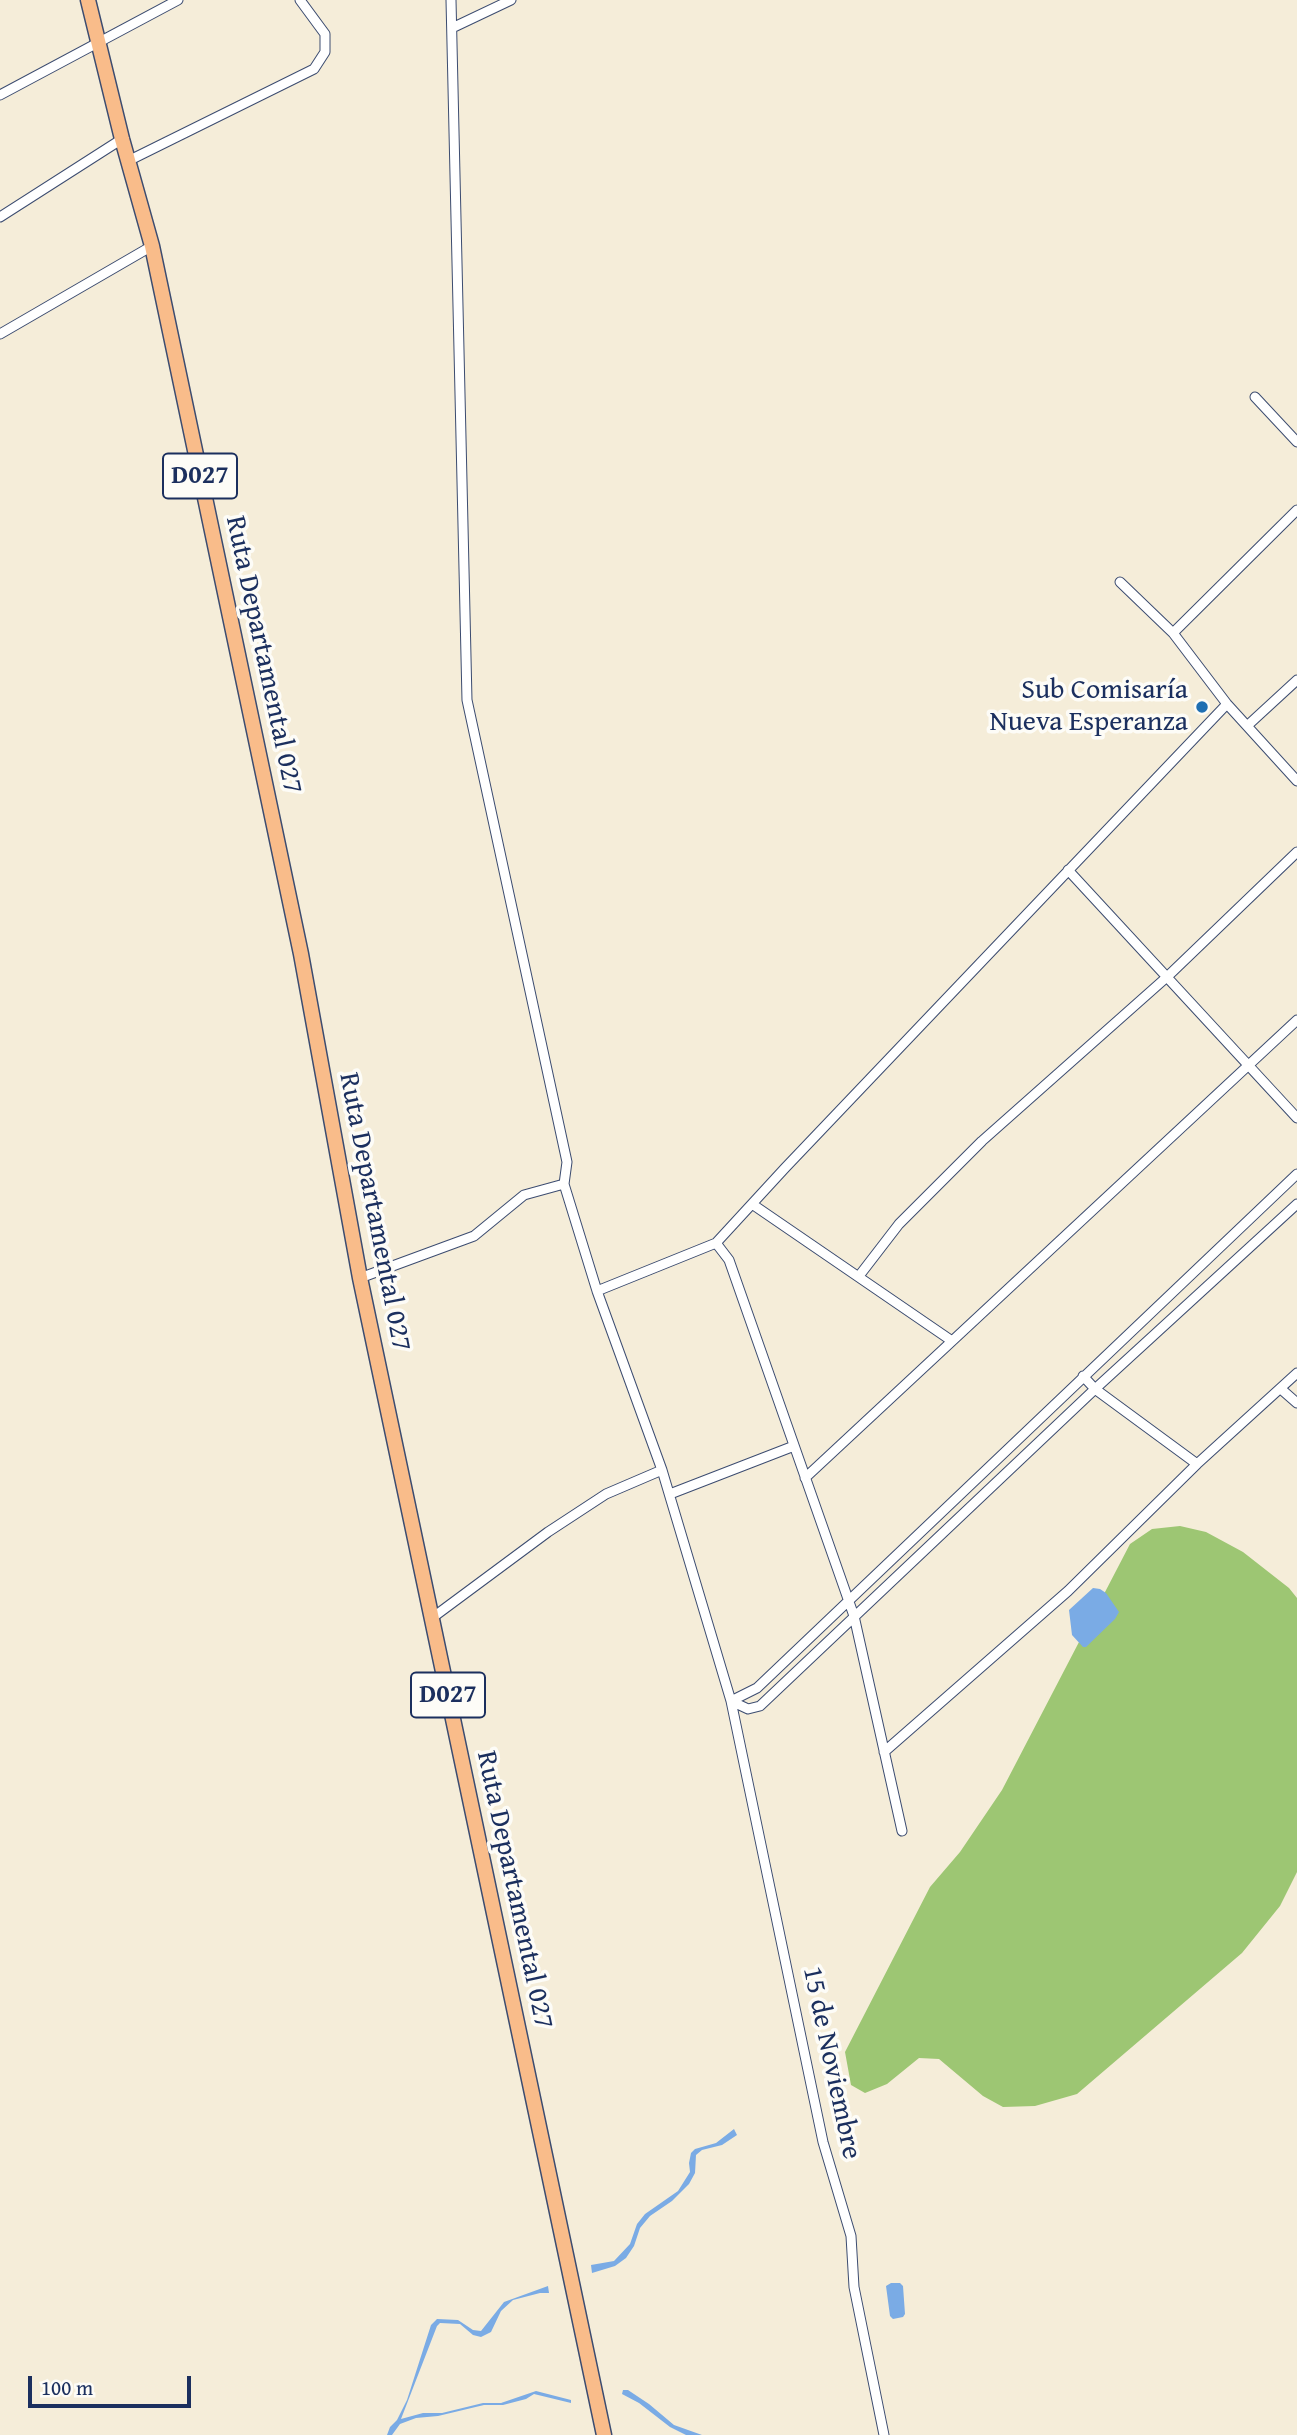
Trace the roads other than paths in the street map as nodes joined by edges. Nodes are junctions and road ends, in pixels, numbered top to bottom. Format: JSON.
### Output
{"nodes":[{"id":1,"x":89,"y":0,"type":"edge"},
{"id":2,"x":178,"y":0,"type":"edge"},
{"id":3,"x":300,"y":0,"type":"edge"},
{"id":4,"x":451,"y":0,"type":"edge"},
{"id":5,"x":511,"y":0,"type":"edge"},
{"id":6,"x":452,"y":28,"type":"junction"},
{"id":7,"x":99,"y":40,"type":"junction"},
{"id":8,"x":0,"y":95,"type":"edge"},
{"id":9,"x":122,"y":139,"type":"junction"},
{"id":10,"x":128,"y":161,"type":"junction"},
{"id":11,"x":0,"y":217,"type":"edge"},
{"id":12,"x":152,"y":246,"type":"junction"},
{"id":13,"x":0,"y":334,"type":"edge"},
{"id":14,"x":1255,"y":397,"type":"dead end"},
{"id":15,"x":1297,"y":442,"type":"edge"},
{"id":16,"x":1297,"y":510,"type":"edge"},
{"id":17,"x":1120,"y":582,"type":"dead end"},
{"id":18,"x":1173,"y":633,"type":"junction"},
{"id":19,"x":1297,"y":680,"type":"edge"},
{"id":20,"x":1227,"y":704,"type":"junction"},
{"id":21,"x":1247,"y":726,"type":"junction"},
{"id":22,"x":1297,"y":781,"type":"edge"},
{"id":23,"x":1297,"y":852,"type":"edge"},
{"id":24,"x":1069,"y":870,"type":"junction"},
{"id":25,"x":1168,"y":976,"type":"junction"},
{"id":26,"x":1297,"y":1020,"type":"edge"},
{"id":27,"x":1250,"y":1064,"type":"junction"},
{"id":28,"x":1297,"y":1118,"type":"edge"},
{"id":29,"x":1297,"y":1174,"type":"edge"},
{"id":30,"x":564,"y":1184,"type":"junction"},
{"id":31,"x":752,"y":1204,"type":"junction"},
{"id":32,"x":1297,"y":1204,"type":"edge"},
{"id":33,"x":716,"y":1243,"type":"junction"},
{"id":34,"x":859,"y":1276,"type":"junction"},
{"id":35,"x":360,"y":1278,"type":"junction"},
{"id":36,"x":597,"y":1291,"type":"junction"},
{"id":37,"x":952,"y":1341,"type":"junction"},
{"id":38,"x":1297,"y":1373,"type":"edge"},
{"id":39,"x":1083,"y":1376,"type":"junction"},
{"id":40,"x":1095,"y":1389,"type":"junction"},
{"id":41,"x":1281,"y":1389,"type":"junction"},
{"id":42,"x":1297,"y":1403,"type":"edge"},
{"id":43,"x":794,"y":1446,"type":"junction"},
{"id":44,"x":1197,"y":1464,"type":"junction"},
{"id":45,"x":662,"y":1470,"type":"junction"},
{"id":46,"x":805,"y":1478,"type":"junction"},
{"id":47,"x":670,"y":1494,"type":"junction"},
{"id":48,"x":848,"y":1600,"type":"junction"},
{"id":49,"x":853,"y":1616,"type":"junction"},
{"id":50,"x":432,"y":1618,"type":"junction"},
{"id":51,"x":731,"y":1701,"type":"junction"},
{"id":52,"x":884,"y":1752,"type":"junction"},
{"id":53,"x":902,"y":1831,"type":"dead end"},
{"id":54,"x":604,"y":2435,"type":"edge"},
{"id":55,"x":884,"y":2435,"type":"edge"}],
"edges":[{"from":1,"to":7,"type":"main road","name":"Ruta Departamental 027","number":"D027"},
{"from":2,"to":7,"type":"street"},
{"from":3,"to":10,"type":"street"},
{"from":4,"to":6,"type":"street","name":"15 de Noviembre"},
{"from":5,"to":6,"type":"street"},
{"from":6,"to":30,"type":"street","name":"15 de Noviembre"},
{"from":7,"to":8,"type":"street"},
{"from":7,"to":9,"type":"main road","name":"Ruta Departamental 027","number":"D027"},
{"from":9,"to":10,"type":"main road","name":"Ruta Departamental 027","number":"D027"},
{"from":9,"to":11,"type":"street"},
{"from":10,"to":12,"type":"main road","name":"Ruta Departamental 027","number":"D027"},
{"from":12,"to":13,"type":"street"},
{"from":12,"to":35,"type":"main road","name":"Ruta Departamental 027","number":"D027"},
{"from":14,"to":15,"type":"street"},
{"from":16,"to":18,"type":"street"},
{"from":17,"to":18,"type":"street"},
{"from":18,"to":20,"type":"street"},
{"from":19,"to":21,"type":"street"},
{"from":20,"to":21,"type":"street"},
{"from":20,"to":24,"type":"street"},
{"from":21,"to":22,"type":"street"},
{"from":23,"to":25,"type":"street"},
{"from":24,"to":25,"type":"street"},
{"from":24,"to":31,"type":"street"},
{"from":25,"to":27,"type":"street"},
{"from":25,"to":34,"type":"street"},
{"from":26,"to":27,"type":"street"},
{"from":27,"to":28,"type":"street"},
{"from":27,"to":37,"type":"street"},
{"from":29,"to":39,"type":"street"},
{"from":30,"to":35,"type":"street"},
{"from":30,"to":36,"type":"street","name":"15 de Noviembre"},
{"from":31,"to":33,"type":"street"},
{"from":31,"to":34,"type":"street"},
{"from":32,"to":40,"type":"street"},
{"from":33,"to":36,"type":"street"},
{"from":33,"to":43,"type":"street"},
{"from":34,"to":37,"type":"street"},
{"from":35,"to":50,"type":"main road","name":"Ruta Departamental 027","number":"D027"},
{"from":36,"to":45,"type":"street","name":"15 de Noviembre"},
{"from":37,"to":46,"type":"street"},
{"from":38,"to":41,"type":"street"},
{"from":39,"to":40,"type":"street"},
{"from":39,"to":48,"type":"street"},
{"from":40,"to":44,"type":"street"},
{"from":40,"to":49,"type":"street"},
{"from":41,"to":42,"type":"street"},
{"from":41,"to":44,"type":"street"},
{"from":43,"to":46,"type":"street"},
{"from":43,"to":47,"type":"street"},
{"from":44,"to":52,"type":"street"},
{"from":45,"to":47,"type":"street","name":"15 de Noviembre"},
{"from":45,"to":50,"type":"street"},
{"from":46,"to":48,"type":"street"},
{"from":47,"to":51,"type":"street","name":"15 de Noviembre"},
{"from":48,"to":49,"type":"street"},
{"from":48,"to":51,"type":"street"},
{"from":49,"to":51,"type":"street"},
{"from":49,"to":52,"type":"street"},
{"from":50,"to":54,"type":"main road","name":"Ruta Departamental 027","number":"D027"},
{"from":51,"to":55,"type":"street","name":"15 de Noviembre"},
{"from":52,"to":53,"type":"street"}]}
